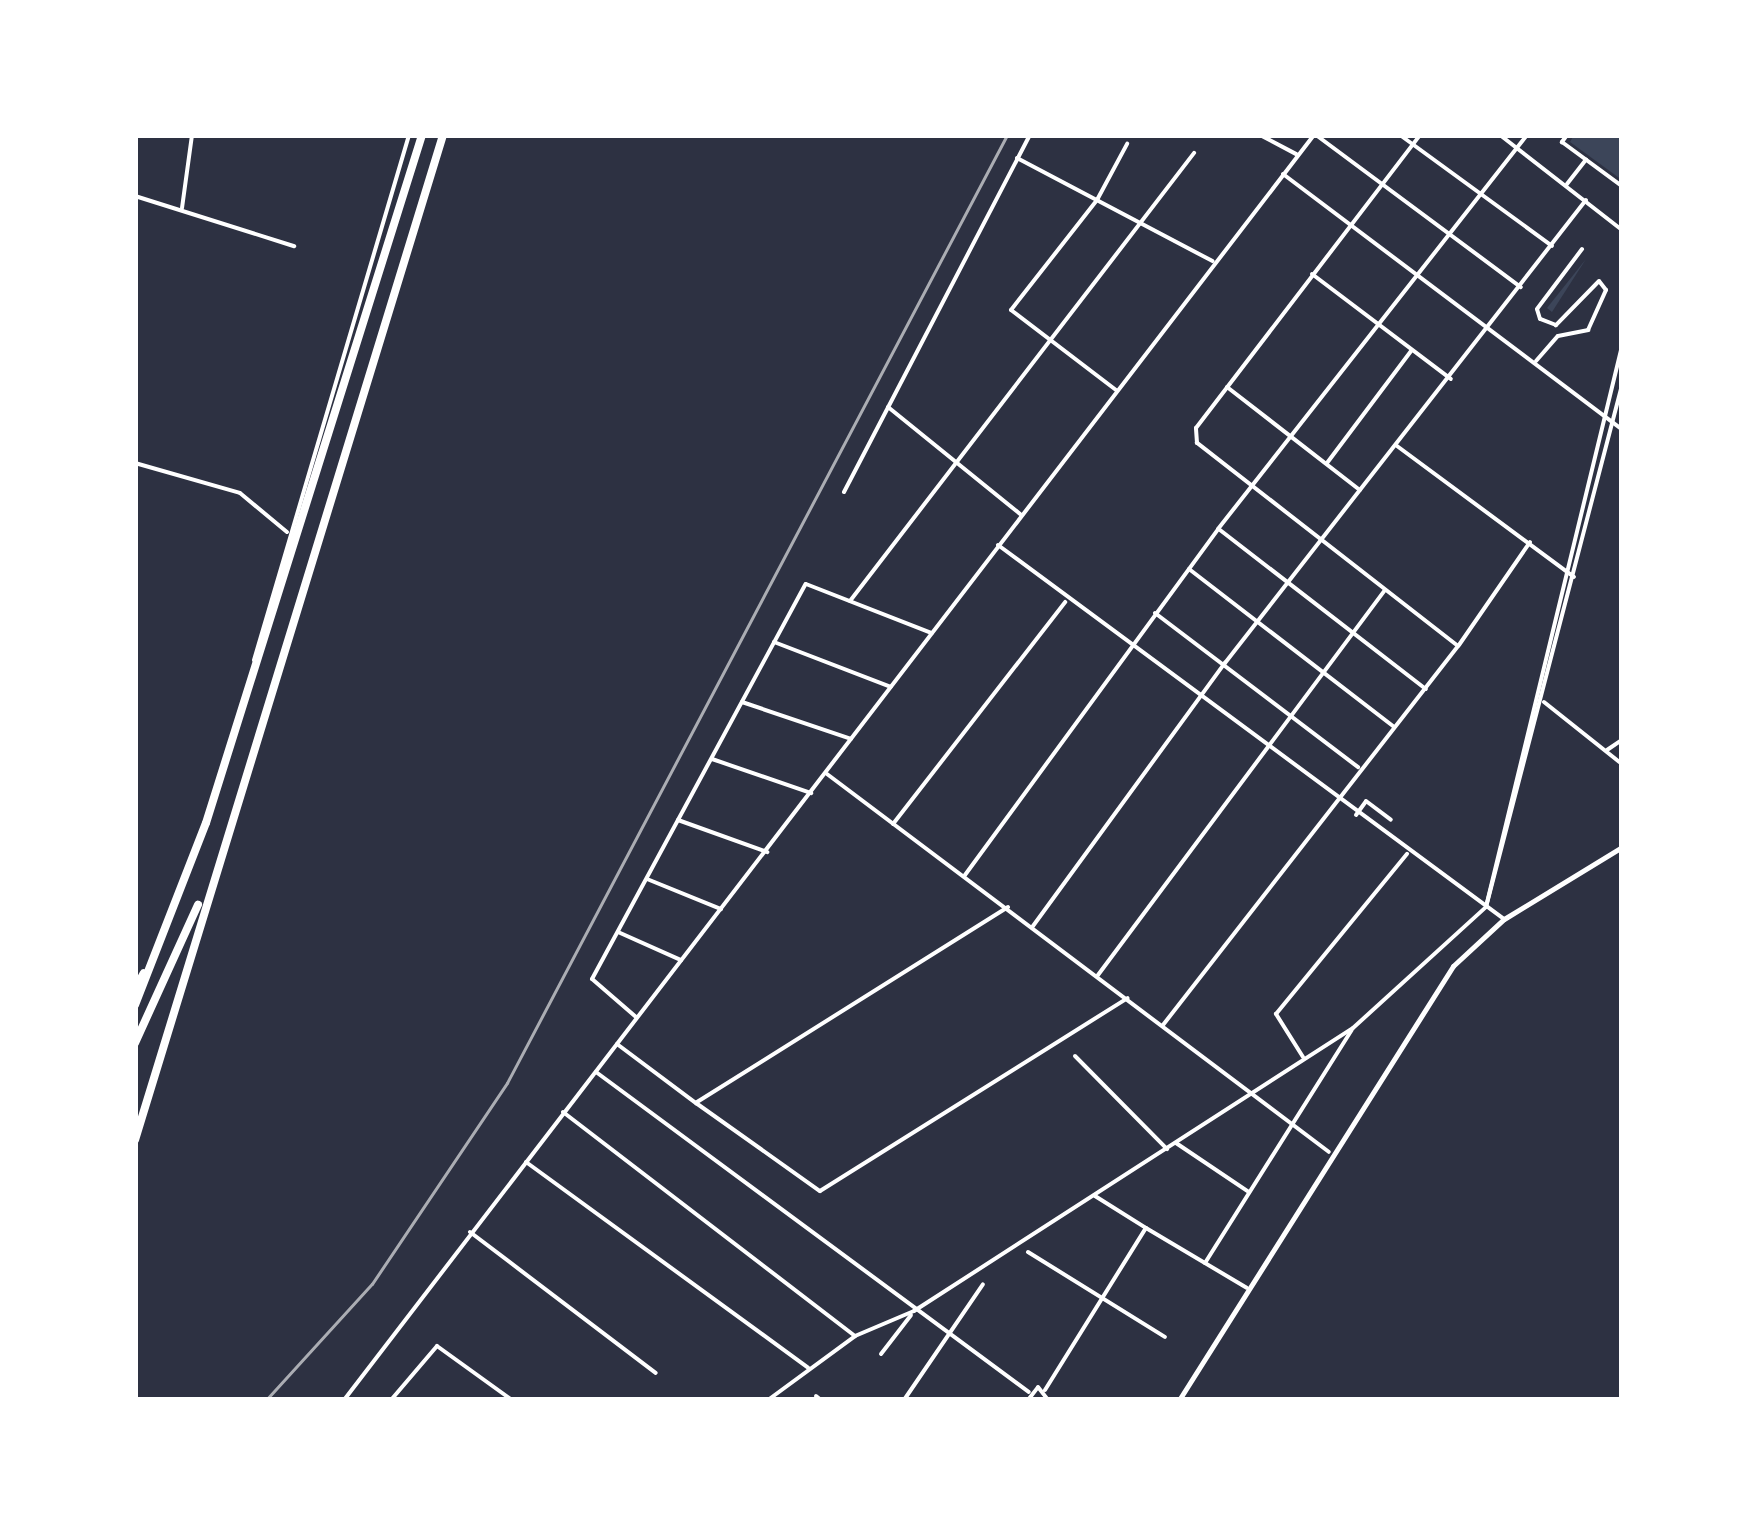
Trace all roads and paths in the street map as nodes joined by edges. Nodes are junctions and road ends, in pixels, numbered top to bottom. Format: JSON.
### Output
{"nodes":[{"id":1,"x":192,"y":135,"type":"edge"},
{"id":2,"x":408,"y":135,"type":"edge"},
{"id":3,"x":422,"y":135,"type":"edge"},
{"id":4,"x":443,"y":135,"type":"edge"},
{"id":5,"x":1030,"y":135,"type":"edge"},
{"id":6,"x":1260,"y":135,"type":"edge"},
{"id":7,"x":1315,"y":135,"type":"edge"},
{"id":8,"x":1400,"y":135,"type":"edge"},
{"id":9,"x":1420,"y":135,"type":"edge"},
{"id":10,"x":1500,"y":135,"type":"edge"},
{"id":11,"x":1527,"y":135,"type":"edge"},
{"id":12,"x":1567,"y":135,"type":"edge"},
{"id":13,"x":1127,"y":144,"type":"dead end"},
{"id":14,"x":1413,"y":144,"type":"junction"},
{"id":15,"x":1517,"y":148,"type":"junction"},
{"id":16,"x":1194,"y":154,"type":"dead end"},
{"id":17,"x":1298,"y":155,"type":"junction"},
{"id":18,"x":1018,"y":158,"type":"junction"},
{"id":19,"x":1586,"y":160,"type":"junction"},
{"id":20,"x":1283,"y":174,"type":"junction"},
{"id":21,"x":1382,"y":184,"type":"junction"},
{"id":22,"x":1566,"y":185,"type":"junction"},
{"id":23,"x":1622,"y":186,"type":"edge"},
{"id":24,"x":1481,"y":194,"type":"junction"},
{"id":25,"x":135,"y":196,"type":"edge"},
{"id":26,"x":1097,"y":200,"type":"junction"},
{"id":27,"x":1586,"y":200,"type":"junction"},
{"id":28,"x":182,"y":208,"type":"junction"},
{"id":29,"x":1139,"y":224,"type":"junction"},
{"id":30,"x":1352,"y":224,"type":"junction"},
{"id":31,"x":1622,"y":230,"type":"edge"},
{"id":32,"x":1450,"y":233,"type":"junction"},
{"id":33,"x":294,"y":246,"type":"dead end"},
{"id":34,"x":1552,"y":246,"type":"junction"},
{"id":35,"x":1582,"y":248,"type":"dead end"},
{"id":36,"x":1214,"y":262,"type":"junction"},
{"id":37,"x":1420,"y":272,"type":"junction"},
{"id":38,"x":1312,"y":274,"type":"junction"},
{"id":39,"x":1521,"y":287,"type":"junction"},
{"id":40,"x":1380,"y":324,"type":"junction"},
{"id":41,"x":1556,"y":325,"type":"junction"},
{"id":42,"x":1491,"y":328,"type":"junction"},
{"id":43,"x":1558,"y":336,"type":"junction"},
{"id":44,"x":1048,"y":340,"type":"junction"},
{"id":45,"x":1622,"y":346,"type":"edge"},
{"id":46,"x":1411,"y":350,"type":"junction"},
{"id":47,"x":1535,"y":362,"type":"junction"},
{"id":48,"x":1451,"y":379,"type":"junction"},
{"id":49,"x":1622,"y":384,"type":"edge"},
{"id":50,"x":1227,"y":387,"type":"junction"},
{"id":51,"x":1116,"y":390,"type":"junction"},
{"id":52,"x":888,"y":407,"type":"junction"},
{"id":53,"x":1605,"y":416,"type":"junction"},
{"id":54,"x":1613,"y":422,"type":"junction"},
{"id":55,"x":1622,"y":429,"type":"edge"},
{"id":56,"x":1291,"y":438,"type":"junction"},
{"id":57,"x":1396,"y":446,"type":"junction"},
{"id":58,"x":957,"y":461,"type":"junction"},
{"id":59,"x":135,"y":463,"type":"edge"},
{"id":60,"x":1326,"y":465,"type":"junction"},
{"id":61,"x":1250,"y":488,"type":"junction"},
{"id":62,"x":1360,"y":490,"type":"junction"},
{"id":63,"x":844,"y":492,"type":"dead end"},
{"id":64,"x":1021,"y":514,"type":"junction"},
{"id":65,"x":1218,"y":529,"type":"junction"},
{"id":66,"x":287,"y":532,"type":"junction"},
{"id":67,"x":1320,"y":540,"type":"junction"},
{"id":68,"x":1530,"y":542,"type":"junction"},
{"id":69,"x":998,"y":544,"type":"junction"},
{"id":70,"x":1190,"y":568,"type":"junction"},
{"id":71,"x":1566,"y":568,"type":"junction"},
{"id":72,"x":1574,"y":577,"type":"junction"},
{"id":73,"x":1287,"y":583,"type":"junction"},
{"id":74,"x":1386,"y":590,"type":"junction"},
{"id":75,"x":850,"y":601,"type":"junction"},
{"id":76,"x":1066,"y":601,"type":"junction"},
{"id":77,"x":1156,"y":613,"type":"junction"},
{"id":78,"x":1255,"y":624,"type":"junction"},
{"id":79,"x":932,"y":634,"type":"junction"},
{"id":80,"x":1351,"y":635,"type":"junction"},
{"id":81,"x":774,"y":642,"type":"junction"},
{"id":82,"x":1133,"y":646,"type":"junction"},
{"id":83,"x":1458,"y":646,"type":"junction"},
{"id":84,"x":1225,"y":663,"type":"junction"},
{"id":85,"x":254,"y":670,"type":"junction"},
{"id":86,"x":1322,"y":672,"type":"junction"},
{"id":87,"x":892,"y":688,"type":"junction"},
{"id":88,"x":1426,"y":689,"type":"junction"},
{"id":89,"x":1200,"y":697,"type":"junction"},
{"id":90,"x":1543,"y":701,"type":"junction"},
{"id":91,"x":742,"y":702,"type":"junction"},
{"id":92,"x":1290,"y":717,"type":"junction"},
{"id":93,"x":1394,"y":727,"type":"junction"},
{"id":94,"x":853,"y":739,"type":"junction"},
{"id":95,"x":1622,"y":740,"type":"edge"},
{"id":96,"x":1607,"y":750,"type":"junction"},
{"id":97,"x":1266,"y":751,"type":"junction"},
{"id":98,"x":712,"y":759,"type":"junction"},
{"id":99,"x":1622,"y":764,"type":"edge"},
{"id":100,"x":1358,"y":767,"type":"junction"},
{"id":101,"x":827,"y":774,"type":"junction"},
{"id":102,"x":812,"y":794,"type":"junction"},
{"id":103,"x":1334,"y":801,"type":"junction"},
{"id":104,"x":1356,"y":815,"type":"junction"},
{"id":105,"x":678,"y":820,"type":"junction"},
{"id":106,"x":1391,"y":820,"type":"dead end"},
{"id":107,"x":893,"y":824,"type":"junction"},
{"id":108,"x":1622,"y":847,"type":"edge"},
{"id":109,"x":767,"y":852,"type":"junction"},
{"id":110,"x":1407,"y":854,"type":"junction"},
{"id":111,"x":964,"y":874,"type":"junction"},
{"id":112,"x":646,"y":878,"type":"junction"},
{"id":113,"x":208,"y":883,"type":"junction"},
{"id":114,"x":1008,"y":907,"type":"junction"},
{"id":115,"x":1486,"y":907,"type":"junction"},
{"id":116,"x":722,"y":909,"type":"junction"},
{"id":117,"x":1504,"y":919,"type":"junction"},
{"id":118,"x":1034,"y":926,"type":"junction"},
{"id":119,"x":618,"y":932,"type":"junction"},
{"id":120,"x":158,"y":948,"type":"junction"},
{"id":121,"x":682,"y":960,"type":"junction"},
{"id":122,"x":1098,"y":975,"type":"junction"},
{"id":123,"x":135,"y":989,"type":"edge"},
{"id":124,"x":1128,"y":998,"type":"junction"},
{"id":125,"x":135,"y":1005,"type":"edge"},
{"id":126,"x":636,"y":1018,"type":"junction"},
{"id":127,"x":1163,"y":1026,"type":"junction"},
{"id":128,"x":1352,"y":1028,"type":"junction"},
{"id":129,"x":135,"y":1043,"type":"edge"},
{"id":130,"x":617,"y":1044,"type":"junction"},
{"id":131,"x":1075,"y":1056,"type":"dead end"},
{"id":132,"x":1304,"y":1058,"type":"junction"},
{"id":133,"x":596,"y":1072,"type":"junction"},
{"id":134,"x":1248,"y":1094,"type":"junction"},
{"id":135,"x":696,"y":1103,"type":"junction"},
{"id":136,"x":563,"y":1112,"type":"junction"},
{"id":137,"x":1291,"y":1124,"type":"junction"},
{"id":138,"x":135,"y":1140,"type":"edge"},
{"id":139,"x":1176,"y":1143,"type":"junction"},
{"id":140,"x":1167,"y":1149,"type":"junction"},
{"id":141,"x":1329,"y":1152,"type":"junction"},
{"id":142,"x":526,"y":1162,"type":"junction"},
{"id":143,"x":1249,"y":1192,"type":"junction"},
{"id":144,"x":1094,"y":1196,"type":"junction"},
{"id":145,"x":1146,"y":1228,"type":"junction"},
{"id":146,"x":470,"y":1232,"type":"junction"},
{"id":147,"x":1028,"y":1252,"type":"dead end"},
{"id":148,"x":1205,"y":1263,"type":"junction"},
{"id":149,"x":983,"y":1284,"type":"dead end"},
{"id":150,"x":1247,"y":1288,"type":"junction"},
{"id":151,"x":1103,"y":1297,"type":"junction"},
{"id":152,"x":914,"y":1311,"type":"junction"},
{"id":153,"x":947,"y":1334,"type":"junction"},
{"id":154,"x":855,"y":1336,"type":"junction"},
{"id":155,"x":1165,"y":1337,"type":"dead end"},
{"id":156,"x":881,"y":1354,"type":"dead end"},
{"id":157,"x":808,"y":1368,"type":"junction"},
{"id":158,"x":656,"y":1373,"type":"dead end"},
{"id":159,"x":1045,"y":1390,"type":"junction"},
{"id":160,"x":1029,"y":1392,"type":"junction"},
{"id":161,"x":344,"y":1400,"type":"edge"},
{"id":162,"x":391,"y":1400,"type":"edge"},
{"id":163,"x":512,"y":1400,"type":"edge"},
{"id":164,"x":768,"y":1400,"type":"edge"},
{"id":165,"x":904,"y":1400,"type":"edge"},
{"id":166,"x":1028,"y":1400,"type":"edge"},
{"id":167,"x":1048,"y":1400,"type":"edge"},
{"id":168,"x":1179,"y":1400,"type":"edge"}],
"edges":[{"from":1,"to":28,"type":"street"},
{"from":2,"to":66,"type":"street"},
{"from":3,"to":85,"type":"highway"},
{"from":4,"to":113,"type":"highway"},
{"from":5,"to":18,"type":"street"},
{"from":6,"to":17,"type":"street"},
{"from":7,"to":17,"type":"street"},
{"from":7,"to":21,"type":"street"},
{"from":8,"to":14,"type":"street"},
{"from":9,"to":14,"type":"street"},
{"from":10,"to":15,"type":"street"},
{"from":11,"to":15,"type":"street"},
{"from":12,"to":19,"type":"street"},
{"from":13,"to":26,"type":"street"},
{"from":14,"to":21,"type":"street"},
{"from":14,"to":24,"type":"street"},
{"from":15,"to":22,"type":"street"},
{"from":15,"to":24,"type":"street"},
{"from":16,"to":29,"type":"street"},
{"from":17,"to":20,"type":"street"},
{"from":18,"to":26,"type":"street"},
{"from":18,"to":52,"type":"street"},
{"from":19,"to":22,"type":"street"},
{"from":19,"to":23,"type":"street"},
{"from":20,"to":30,"type":"street"},
{"from":20,"to":36,"type":"street"},
{"from":21,"to":30,"type":"street"},
{"from":21,"to":32,"type":"street"},
{"from":22,"to":27,"type":"street"},
{"from":24,"to":32,"type":"street"},
{"from":24,"to":34,"type":"street"},
{"from":25,"to":28,"type":"street"},
{"from":26,"to":29,"type":"street"},
{"from":26,"to":44,"type":"street"},
{"from":27,"to":31,"type":"street"},
{"from":27,"to":34,"type":"street"},
{"from":28,"to":33,"type":"street"},
{"from":29,"to":36,"type":"street"},
{"from":29,"to":44,"type":"street"},
{"from":30,"to":37,"type":"street"},
{"from":30,"to":38,"type":"street"},
{"from":32,"to":37,"type":"street"},
{"from":32,"to":39,"type":"street"},
{"from":34,"to":39,"type":"street"},
{"from":35,"to":41,"type":"street"},
{"from":36,"to":51,"type":"street"},
{"from":37,"to":40,"type":"street"},
{"from":37,"to":42,"type":"street"},
{"from":38,"to":40,"type":"street"},
{"from":38,"to":50,"type":"street"},
{"from":39,"to":42,"type":"street"},
{"from":40,"to":46,"type":"street"},
{"from":40,"to":56,"type":"street"},
{"from":41,"to":43,"type":"street"},
{"from":41,"to":43,"type":"street"},
{"from":42,"to":47,"type":"street"},
{"from":42,"to":48,"type":"street"},
{"from":43,"to":47,"type":"street"},
{"from":44,"to":51,"type":"street"},
{"from":44,"to":58,"type":"street"},
{"from":45,"to":53,"type":"street"},
{"from":46,"to":48,"type":"street"},
{"from":46,"to":60,"type":"street"},
{"from":47,"to":53,"type":"street"},
{"from":48,"to":57,"type":"street"},
{"from":49,"to":54,"type":"street"},
{"from":50,"to":56,"type":"street"},
{"from":50,"to":61,"type":"street"},
{"from":51,"to":64,"type":"street"},
{"from":52,"to":58,"type":"street"},
{"from":52,"to":63,"type":"street"},
{"from":53,"to":54,"type":"street"},
{"from":53,"to":71,"type":"street"},
{"from":54,"to":55,"type":"street"},
{"from":54,"to":72,"type":"street"},
{"from":56,"to":60,"type":"street"},
{"from":56,"to":61,"type":"street"},
{"from":57,"to":62,"type":"street"},
{"from":57,"to":68,"type":"street"},
{"from":58,"to":64,"type":"street"},
{"from":58,"to":75,"type":"street"},
{"from":59,"to":66,"type":"street"},
{"from":60,"to":62,"type":"street"},
{"from":61,"to":65,"type":"street"},
{"from":61,"to":67,"type":"street"},
{"from":62,"to":67,"type":"street"},
{"from":64,"to":69,"type":"street"},
{"from":65,"to":70,"type":"street"},
{"from":65,"to":73,"type":"street"},
{"from":66,"to":85,"type":"street"},
{"from":67,"to":73,"type":"street"},
{"from":67,"to":74,"type":"street"},
{"from":68,"to":71,"type":"street"},
{"from":68,"to":83,"type":"street"},
{"from":69,"to":76,"type":"street"},
{"from":69,"to":79,"type":"street"},
{"from":70,"to":77,"type":"street"},
{"from":70,"to":78,"type":"street"},
{"from":71,"to":72,"type":"street"},
{"from":71,"to":115,"type":"street"},
{"from":72,"to":90,"type":"street"},
{"from":73,"to":78,"type":"street"},
{"from":73,"to":80,"type":"street"},
{"from":74,"to":80,"type":"street"},
{"from":74,"to":83,"type":"street"},
{"from":75,"to":79,"type":"street"},
{"from":75,"to":81,"type":"street"},
{"from":76,"to":82,"type":"street"},
{"from":76,"to":107,"type":"street"},
{"from":77,"to":82,"type":"street"},
{"from":77,"to":84,"type":"street"},
{"from":78,"to":84,"type":"street"},
{"from":78,"to":86,"type":"street"},
{"from":79,"to":87,"type":"street"},
{"from":80,"to":86,"type":"street"},
{"from":80,"to":88,"type":"street"},
{"from":81,"to":87,"type":"street"},
{"from":81,"to":91,"type":"street"},
{"from":82,"to":89,"type":"street"},
{"from":82,"to":111,"type":"street"},
{"from":83,"to":88,"type":"street"},
{"from":84,"to":89,"type":"street"},
{"from":84,"to":92,"type":"street"},
{"from":85,"to":120,"type":"highway"},
{"from":86,"to":92,"type":"street"},
{"from":86,"to":93,"type":"street"},
{"from":87,"to":94,"type":"street"},
{"from":88,"to":93,"type":"street"},
{"from":89,"to":97,"type":"street"},
{"from":89,"to":118,"type":"street"},
{"from":90,"to":96,"type":"street"},
{"from":90,"to":115,"type":"street"},
{"from":91,"to":94,"type":"street"},
{"from":91,"to":98,"type":"street"},
{"from":92,"to":97,"type":"street"},
{"from":92,"to":100,"type":"street"},
{"from":93,"to":100,"type":"street"},
{"from":94,"to":101,"type":"street"},
{"from":95,"to":96,"type":"street"},
{"from":96,"to":99,"type":"street"},
{"from":97,"to":103,"type":"street"},
{"from":97,"to":122,"type":"street"},
{"from":98,"to":102,"type":"street"},
{"from":98,"to":105,"type":"street"},
{"from":100,"to":103,"type":"street"},
{"from":101,"to":102,"type":"street"},
{"from":101,"to":107,"type":"street"},
{"from":102,"to":109,"type":"street"},
{"from":103,"to":104,"type":"street"},
{"from":103,"to":127,"type":"street"},
{"from":104,"to":106,"type":"street"},
{"from":104,"to":110,"type":"street"},
{"from":105,"to":109,"type":"street"},
{"from":105,"to":112,"type":"street"},
{"from":107,"to":111,"type":"street"},
{"from":108,"to":117,"type":"street"},
{"from":109,"to":116,"type":"street"},
{"from":110,"to":115,"type":"street"},
{"from":110,"to":132,"type":"street"},
{"from":111,"to":114,"type":"street"},
{"from":112,"to":116,"type":"street"},
{"from":112,"to":119,"type":"street"},
{"from":113,"to":129,"type":"highway"},
{"from":113,"to":138,"type":"highway"},
{"from":114,"to":118,"type":"street"},
{"from":114,"to":135,"type":"street"},
{"from":115,"to":117,"type":"street"},
{"from":115,"to":128,"type":"street"},
{"from":116,"to":121,"type":"street"},
{"from":117,"to":141,"type":"street"},
{"from":118,"to":122,"type":"street"},
{"from":119,"to":121,"type":"street"},
{"from":119,"to":126,"type":"street"},
{"from":120,"to":123,"type":"highway"},
{"from":120,"to":125,"type":"highway"},
{"from":121,"to":126,"type":"street"},
{"from":122,"to":124,"type":"street"},
{"from":124,"to":127,"type":"street"},
{"from":124,"to":135,"type":"street"},
{"from":126,"to":130,"type":"street"},
{"from":127,"to":134,"type":"street"},
{"from":128,"to":132,"type":"street"},
{"from":128,"to":137,"type":"street"},
{"from":130,"to":133,"type":"street"},
{"from":130,"to":135,"type":"street"},
{"from":131,"to":140,"type":"street"},
{"from":132,"to":134,"type":"street"},
{"from":133,"to":136,"type":"street"},
{"from":133,"to":152,"type":"street"},
{"from":134,"to":137,"type":"street"},
{"from":134,"to":139,"type":"street"},
{"from":136,"to":142,"type":"street"},
{"from":136,"to":154,"type":"street"},
{"from":137,"to":141,"type":"street"},
{"from":137,"to":143,"type":"street"},
{"from":139,"to":140,"type":"street"},
{"from":139,"to":143,"type":"street"},
{"from":140,"to":144,"type":"street"},
{"from":141,"to":150,"type":"street"},
{"from":142,"to":146,"type":"street"},
{"from":142,"to":157,"type":"street"},
{"from":143,"to":148,"type":"street"},
{"from":144,"to":145,"type":"street"},
{"from":144,"to":152,"type":"street"},
{"from":145,"to":148,"type":"street"},
{"from":145,"to":151,"type":"street"},
{"from":146,"to":158,"type":"street"},
{"from":146,"to":161,"type":"street"},
{"from":147,"to":151,"type":"street"},
{"from":148,"to":150,"type":"street"},
{"from":149,"to":153,"type":"street"},
{"from":150,"to":168,"type":"street"},
{"from":151,"to":155,"type":"street"},
{"from":151,"to":159,"type":"street"},
{"from":152,"to":153,"type":"street"},
{"from":152,"to":154,"type":"street"},
{"from":152,"to":156,"type":"street"},
{"from":153,"to":160,"type":"street"},
{"from":153,"to":165,"type":"street"},
{"from":154,"to":157,"type":"street"},
{"from":157,"to":164,"type":"street"},
{"from":159,"to":160,"type":"street"},
{"from":159,"to":167,"type":"street"},
{"from":160,"to":166,"type":"street"},
{"from":162,"to":163,"type":"street"}]}
